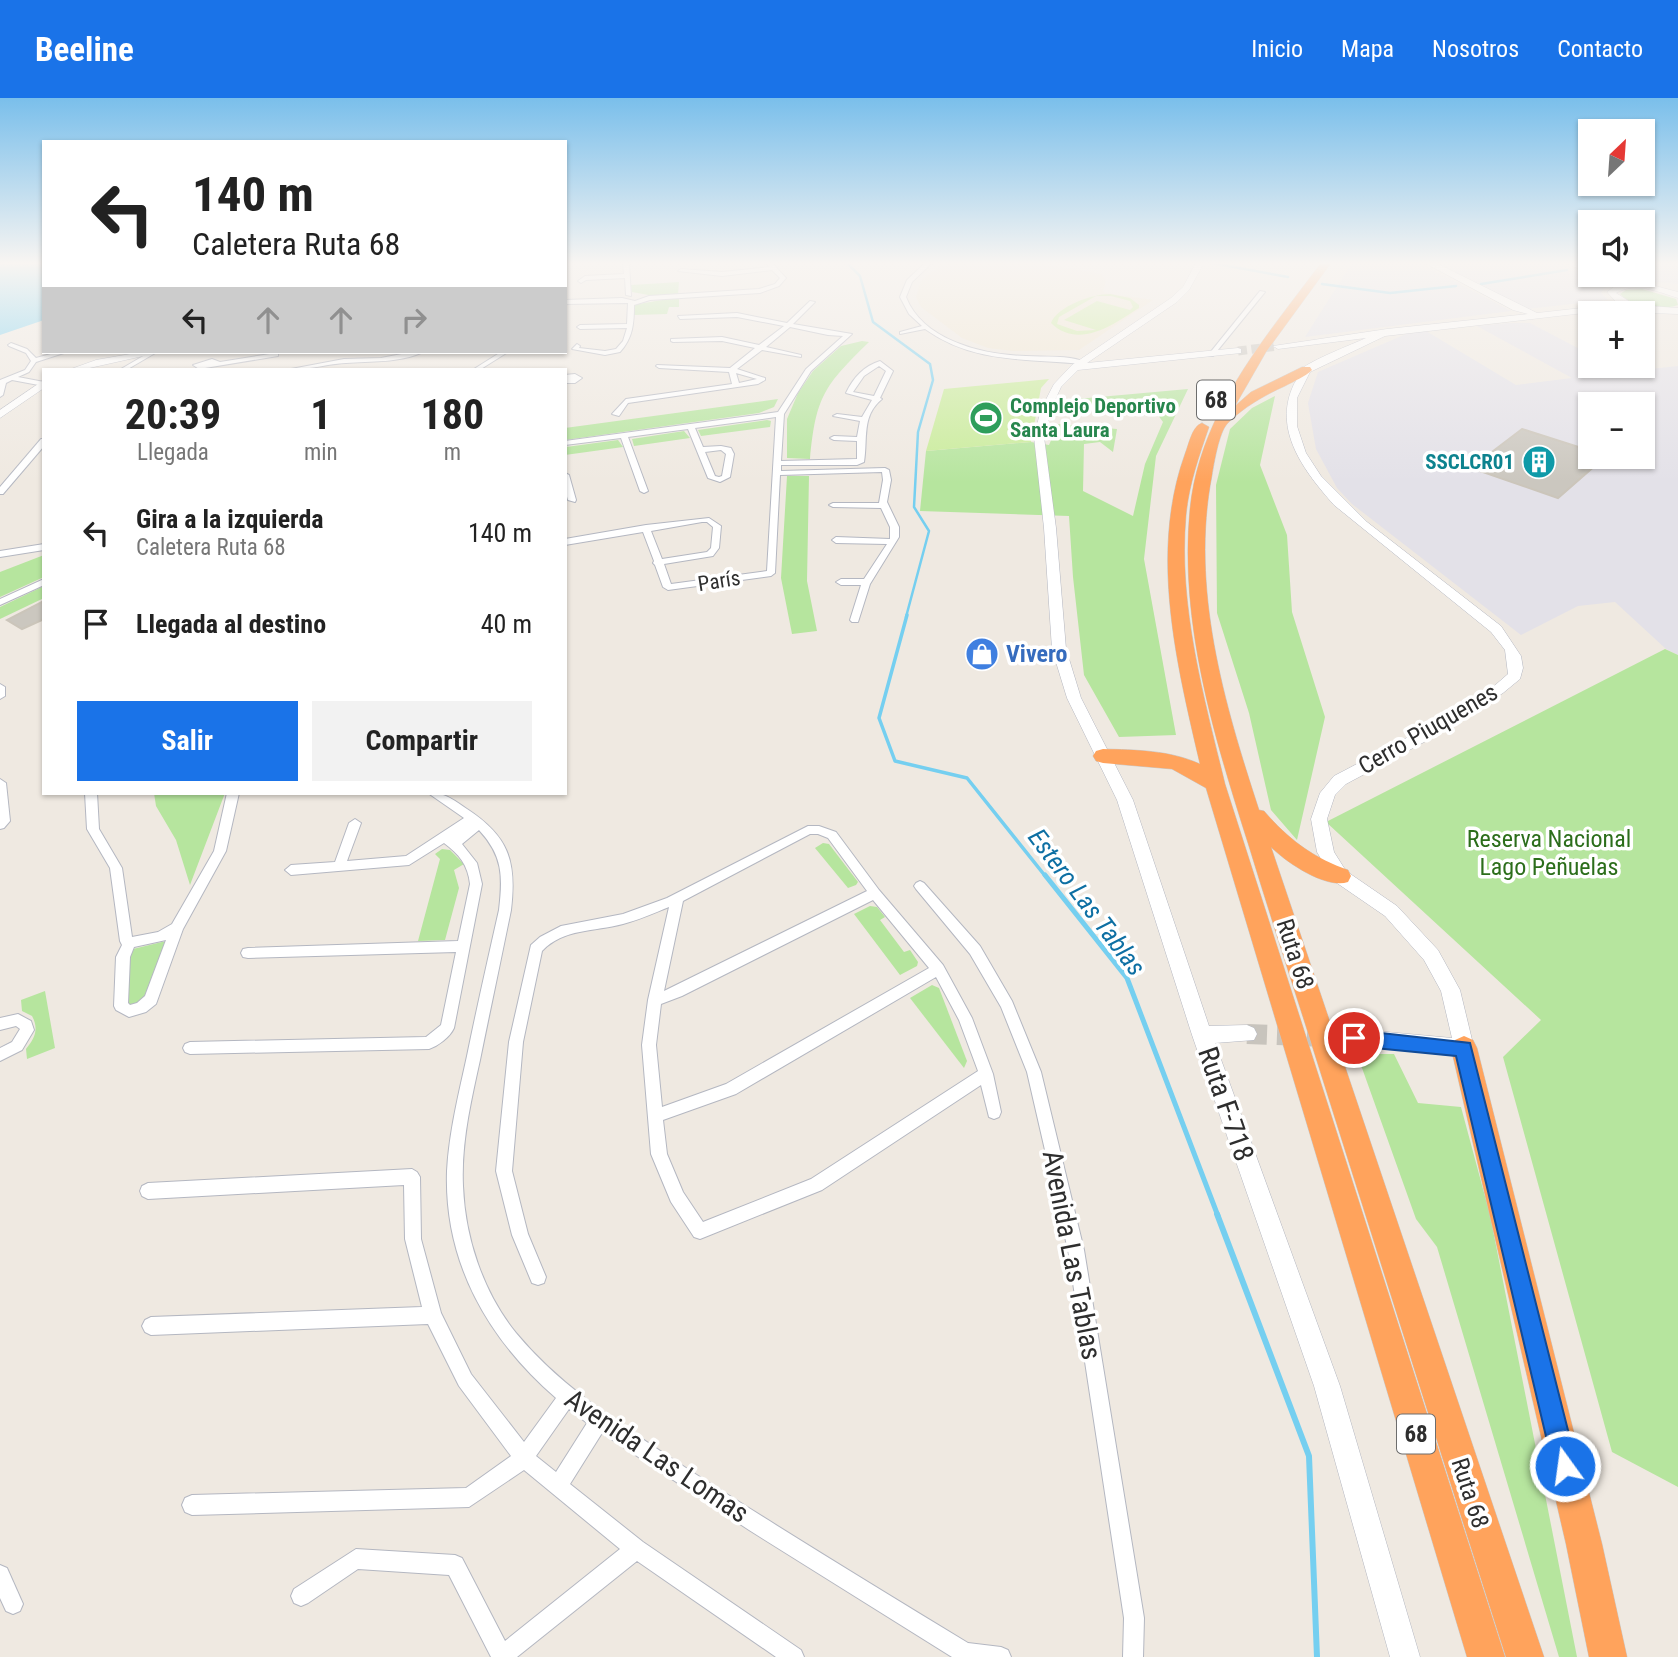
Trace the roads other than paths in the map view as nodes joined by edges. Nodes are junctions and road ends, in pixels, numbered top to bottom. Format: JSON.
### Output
{"nodes":[{"id":1,"x":628,"y":336,"type":"edge"},
{"id":2,"x":774,"y":336,"type":"edge"},
{"id":3,"x":833,"y":336,"type":"edge"},
{"id":4,"x":847,"y":336,"type":"edge"},
{"id":5,"x":940,"y":336,"type":"edge"},
{"id":6,"x":1121,"y":336,"type":"edge"},
{"id":7,"x":1227,"y":336,"type":"edge"},
{"id":8,"x":1260,"y":336,"type":"edge"},
{"id":9,"x":1274,"y":336,"type":"edge"},
{"id":10,"x":1358,"y":336,"type":"edge"},
{"id":11,"x":1379,"y":336,"type":"edge"},
{"id":12,"x":673,"y":340,"type":"dead end"},
{"id":13,"x":841,"y":340,"type":"junction"},
{"id":14,"x":11,"y":345,"type":"dead end"},
{"id":15,"x":760,"y":346,"type":"junction"},
{"id":16,"x":1278,"y":346,"type":"tunnel mouth"},
{"id":17,"x":1238,"y":351,"type":"tunnel mouth"},
{"id":18,"x":599,"y":352,"type":"dead end"},
{"id":19,"x":57,"y":354,"type":"edge"},
{"id":20,"x":148,"y":354,"type":"edge"},
{"id":21,"x":278,"y":354,"type":"edge"},
{"id":22,"x":356,"y":354,"type":"edge"},
{"id":23,"x":410,"y":354,"type":"edge"},
{"id":24,"x":502,"y":354,"type":"edge"},
{"id":25,"x":1211,"y":355,"type":"junction"},
{"id":26,"x":799,"y":356,"type":"dead end"},
{"id":27,"x":133,"y":358,"type":"junction"},
{"id":28,"x":34,"y":361,"type":"junction"},
{"id":29,"x":344,"y":361,"type":"junction"},
{"id":30,"x":220,"y":364,"type":"dead end"},
{"id":31,"x":1078,"y":365,"type":"junction"},
{"id":32,"x":93,"y":366,"type":"edge"},
{"id":33,"x":336,"y":366,"type":"edge"},
{"id":34,"x":659,"y":366,"type":"dead end"},
{"id":35,"x":125,"y":368,"type":"edge"},
{"id":36,"x":260,"y":368,"type":"edge"},
{"id":37,"x":308,"y":368,"type":"edge"},
{"id":38,"x":479,"y":368,"type":"edge"},
{"id":39,"x":732,"y":370,"type":"junction"},
{"id":40,"x":1306,"y":370,"type":"junction"},
{"id":41,"x":27,"y":371,"type":"junction"},
{"id":42,"x":863,"y":375,"type":"junction"},
{"id":43,"x":888,"y":379,"type":"junction"},
{"id":44,"x":42,"y":380,"type":"edge"},
{"id":45,"x":5,"y":381,"type":"edge"},
{"id":46,"x":42,"y":381,"type":"edge"},
{"id":47,"x":42,"y":382,"type":"edge"},
{"id":48,"x":736,"y":385,"type":"junction"},
{"id":49,"x":0,"y":395,"type":"edge"},
{"id":50,"x":878,"y":399,"type":"junction"},
{"id":51,"x":616,"y":414,"type":"dead end"},
{"id":52,"x":780,"y":414,"type":"junction"},
{"id":53,"x":0,"y":415,"type":"edge"},
{"id":54,"x":837,"y":416,"type":"dead end"},
{"id":55,"x":864,"y":419,"type":"junction"},
{"id":56,"x":691,"y":426,"type":"junction"},
{"id":57,"x":1217,"y":430,"type":"junction"},
{"id":58,"x":624,"y":435,"type":"junction"},
{"id":59,"x":835,"y":438,"type":"dead end"},
{"id":60,"x":861,"y":439,"type":"junction"},
{"id":61,"x":567,"y":443,"type":"edge"},
{"id":62,"x":701,"y":450,"type":"junction"},
{"id":63,"x":40,"y":452,"type":"edge"},
{"id":64,"x":777,"y":463,"type":"junction"},
{"id":65,"x":776,"y":473,"type":"junction"},
{"id":66,"x":719,"y":480,"type":"junction"},
{"id":67,"x":740,"y":480,"type":"dead end"},
{"id":68,"x":567,"y":482,"type":"edge"},
{"id":69,"x":702,"y":485,"type":"dead end"},
{"id":70,"x":644,"y":491,"type":"dead end"},
{"id":71,"x":0,"y":492,"type":"edge"},
{"id":72,"x":572,"y":500,"type":"dead end"},
{"id":73,"x":833,"y":505,"type":"dead end"},
{"id":74,"x":883,"y":506,"type":"junction"},
{"id":75,"x":646,"y":528,"type":"junction"},
{"id":76,"x":836,"y":540,"type":"dead end"},
{"id":77,"x":567,"y":542,"type":"edge"},
{"id":78,"x":893,"y":542,"type":"junction"},
{"id":79,"x":42,"y":547,"type":"edge"},
{"id":80,"x":0,"y":554,"type":"edge"},
{"id":81,"x":657,"y":563,"type":"junction"},
{"id":82,"x":841,"y":582,"type":"dead end"},
{"id":83,"x":866,"y":582,"type":"junction"},
{"id":84,"x":42,"y":583,"type":"edge"},
{"id":85,"x":0,"y":602,"type":"edge"},
{"id":86,"x":855,"y":620,"type":"dead end"},
{"id":87,"x":0,"y":687,"type":"edge"},
{"id":88,"x":0,"y":696,"type":"edge"},
{"id":89,"x":1203,"y":733,"type":"junction"},
{"id":90,"x":1103,"y":756,"type":"junction"},
{"id":91,"x":1174,"y":760,"type":"junction"},
{"id":92,"x":0,"y":783,"type":"edge"},
{"id":93,"x":1215,"y":784,"type":"junction"},
{"id":94,"x":91,"y":795,"type":"edge"},
{"id":95,"x":233,"y":795,"type":"edge"},
{"id":96,"x":438,"y":795,"type":"edge"},
{"id":97,"x":1248,"y":807,"type":"junction"},
{"id":98,"x":477,"y":820,"type":"junction"},
{"id":99,"x":355,"y":823,"type":"dead end"},
{"id":100,"x":0,"y":825,"type":"edge"},
{"id":101,"x":449,"y":841,"type":"junction"},
{"id":102,"x":339,"y":866,"type":"junction"},
{"id":103,"x":291,"y":870,"type":"dead end"},
{"id":104,"x":1340,"y":876,"type":"junction"},
{"id":105,"x":920,"y":886,"type":"dead end"},
{"id":106,"x":875,"y":892,"type":"junction"},
{"id":107,"x":678,"y":897,"type":"junction"},
{"id":108,"x":177,"y":928,"type":"junction"},
{"id":109,"x":130,"y":943,"type":"junction"},
{"id":110,"x":464,"y":946,"type":"junction"},
{"id":111,"x":248,"y":953,"type":"dead end"},
{"id":112,"x":938,"y":969,"type":"junction"},
{"id":113,"x":655,"y":1000,"type":"junction"},
{"id":114,"x":0,"y":1024,"type":"edge"},
{"id":115,"x":1202,"y":1034,"type":"junction"},
{"id":116,"x":1247,"y":1034,"type":"tunnel mouth"},
{"id":117,"x":1354,"y":1038,"type":"tunnel mouth"},
{"id":118,"x":191,"y":1048,"type":"dead end"},
{"id":119,"x":1464,"y":1048,"type":"junction"},
{"id":120,"x":0,"y":1055,"type":"edge"},
{"id":121,"x":986,"y":1074,"type":"junction"},
{"id":122,"x":994,"y":1112,"type":"dead end"},
{"id":123,"x":655,"y":1116,"type":"junction"},
{"id":124,"x":148,"y":1191,"type":"dead end"},
{"id":125,"x":538,"y":1277,"type":"dead end"},
{"id":126,"x":433,"y":1315,"type":"junction"},
{"id":127,"x":150,"y":1326,"type":"dead end"},
{"id":128,"x":567,"y":1397,"type":"junction"},
{"id":129,"x":599,"y":1421,"type":"junction"},
{"id":130,"x":524,"y":1458,"type":"junction"},
{"id":131,"x":558,"y":1486,"type":"junction"},
{"id":132,"x":192,"y":1505,"type":"dead end"},
{"id":133,"x":636,"y":1549,"type":"junction"},
{"id":134,"x":0,"y":1575,"type":"edge"},
{"id":135,"x":301,"y":1596,"type":"dead end"},
{"id":136,"x":13,"y":1604,"type":"dead end"},
{"id":137,"x":968,"y":1655,"type":"edge"},
{"id":138,"x":502,"y":1657,"type":"edge"},
{"id":139,"x":794,"y":1657,"type":"edge"},
{"id":140,"x":1001,"y":1657,"type":"edge"},
{"id":141,"x":1133,"y":1657,"type":"edge"},
{"id":142,"x":1405,"y":1657,"type":"edge"},
{"id":143,"x":1486,"y":1657,"type":"edge"},
{"id":144,"x":1525,"y":1657,"type":"edge"},
{"id":145,"x":1608,"y":1657,"type":"edge"}],
"edges":[{"from":1,"to":18,"type":"street"},
{"from":2,"to":15,"type":"street"},
{"from":3,"to":13,"type":"street"},
{"from":4,"to":13,"type":"street"},
{"from":5,"to":31,"type":"street"},
{"from":6,"to":31,"type":"street","name":"Ruta F-718"},
{"from":7,"to":25,"type":"street"},
{"from":8,"to":89,"type":"highway","name":"Ruta 68","number":"68"},
{"from":9,"to":57,"type":"highway","name":"Ruta 68","number":"68"},
{"from":10,"to":16,"type":"street"},
{"from":11,"to":40,"type":"street"},
{"from":12,"to":15,"type":"street"},
{"from":13,"to":52,"type":"street"},
{"from":14,"to":28,"type":"street"},
{"from":15,"to":26,"type":"street"},
{"from":15,"to":39,"type":"street"},
{"from":17,"to":25,"type":"street"},
{"from":19,"to":28,"type":"street"},
{"from":20,"to":27,"type":"street"},
{"from":21,"to":30,"type":"street"},
{"from":21,"to":36,"type":"street"},
{"from":22,"to":29,"type":"street"},
{"from":23,"to":29,"type":"street"},
{"from":24,"to":38,"type":"street"},
{"from":25,"to":31,"type":"street"},
{"from":27,"to":32,"type":"street"},
{"from":27,"to":35,"type":"street"},
{"from":28,"to":41,"type":"street"},
{"from":29,"to":33,"type":"street"},
{"from":31,"to":90,"type":"street","name":"Ruta F-718"},
{"from":33,"to":37,"type":"street"},
{"from":34,"to":39,"type":"street"},
{"from":39,"to":48,"type":"street"},
{"from":39,"to":48,"type":"street"},
{"from":40,"to":57,"type":"highway"},
{"from":40,"to":104,"type":"street","name":"Cerro Piuquenes"},
{"from":41,"to":44,"type":"street"},
{"from":41,"to":45,"type":"street"},
{"from":42,"to":43,"type":"street"},
{"from":42,"to":43,"type":"street"},
{"from":42,"to":50,"type":"street"},
{"from":43,"to":50,"type":"street"},
{"from":45,"to":46,"type":"street"},
{"from":45,"to":49,"type":"street"},
{"from":47,"to":53,"type":"street"},
{"from":48,"to":51,"type":"street"},
{"from":50,"to":55,"type":"street"},
{"from":52,"to":56,"type":"street"},
{"from":52,"to":64,"type":"street"},
{"from":54,"to":55,"type":"street"},
{"from":55,"to":60,"type":"street"},
{"from":56,"to":58,"type":"street"},
{"from":56,"to":62,"type":"street"},
{"from":57,"to":97,"type":"highway","name":"Ruta 68","number":"68"},
{"from":58,"to":61,"type":"street"},
{"from":58,"to":70,"type":"street"},
{"from":59,"to":60,"type":"street"},
{"from":60,"to":64,"type":"street"},
{"from":62,"to":66,"type":"street"},
{"from":62,"to":66,"type":"street"},
{"from":63,"to":71,"type":"street"},
{"from":64,"to":65,"type":"street"},
{"from":65,"to":74,"type":"street"},
{"from":65,"to":81,"type":"street","name":"París"},
{"from":66,"to":67,"type":"street"},
{"from":66,"to":69,"type":"street"},
{"from":68,"to":72,"type":"street"},
{"from":73,"to":74,"type":"street"},
{"from":74,"to":78,"type":"street"},
{"from":75,"to":77,"type":"street"},
{"from":75,"to":81,"type":"street"},
{"from":75,"to":81,"type":"street"},
{"from":76,"to":78,"type":"street"},
{"from":78,"to":83,"type":"street"},
{"from":79,"to":80,"type":"street"},
{"from":82,"to":83,"type":"street"},
{"from":83,"to":86,"type":"street"},
{"from":84,"to":85,"type":"street"},
{"from":87,"to":88,"type":"street"},
{"from":89,"to":91,"type":"highway"},
{"from":89,"to":93,"type":"highway","name":"Ruta 68","number":"68"},
{"from":90,"to":91,"type":"highway"},
{"from":90,"to":115,"type":"street","name":"Ruta F-718"},
{"from":91,"to":93,"type":"highway"},
{"from":92,"to":100,"type":"street"},
{"from":93,"to":143,"type":"highway","name":"Ruta 68","number":"68"},
{"from":94,"to":109,"type":"street"},
{"from":95,"to":108,"type":"street"},
{"from":96,"to":98,"type":"street","name":"Avenida Las Lomas"},
{"from":97,"to":104,"type":"highway"},
{"from":97,"to":144,"type":"highway","name":"Ruta 68","number":"68"},
{"from":98,"to":101,"type":"street"},
{"from":98,"to":128,"type":"street","name":"Avenida Las Lomas"},
{"from":99,"to":102,"type":"street"},
{"from":101,"to":102,"type":"street"},
{"from":101,"to":110,"type":"street"},
{"from":102,"to":103,"type":"street"},
{"from":104,"to":119,"type":"street","name":"Cerro Piuquenes"},
{"from":105,"to":141,"type":"street","name":"Avenida Las Tablas"},
{"from":106,"to":107,"type":"street"},
{"from":106,"to":112,"type":"street"},
{"from":106,"to":113,"type":"street"},
{"from":107,"to":113,"type":"street"},
{"from":107,"to":125,"type":"street"},
{"from":108,"to":109,"type":"street"},
{"from":108,"to":109,"type":"street"},
{"from":110,"to":111,"type":"street"},
{"from":110,"to":118,"type":"street"},
{"from":112,"to":121,"type":"street"},
{"from":112,"to":123,"type":"street"},
{"from":113,"to":123,"type":"street"},
{"from":114,"to":120,"type":"street"},
{"from":115,"to":116,"type":"street"},
{"from":115,"to":142,"type":"street","name":"Ruta F-718"},
{"from":117,"to":119,"type":"street"},
{"from":119,"to":145,"type":"highway"},
{"from":121,"to":122,"type":"street"},
{"from":121,"to":123,"type":"street"},
{"from":124,"to":126,"type":"street"},
{"from":126,"to":127,"type":"street"},
{"from":126,"to":130,"type":"street"},
{"from":128,"to":129,"type":"street","name":"Avenida Las Lomas"},
{"from":128,"to":130,"type":"street"},
{"from":129,"to":131,"type":"street"},
{"from":129,"to":137,"type":"street","name":"Avenida Las Lomas"},
{"from":130,"to":131,"type":"street"},
{"from":130,"to":132,"type":"street"},
{"from":131,"to":133,"type":"street"},
{"from":133,"to":138,"type":"street"},
{"from":133,"to":139,"type":"street"},
{"from":134,"to":136,"type":"street"},
{"from":135,"to":138,"type":"street"},
{"from":137,"to":140,"type":"street","name":"Avenida Las Lomas"}]}
